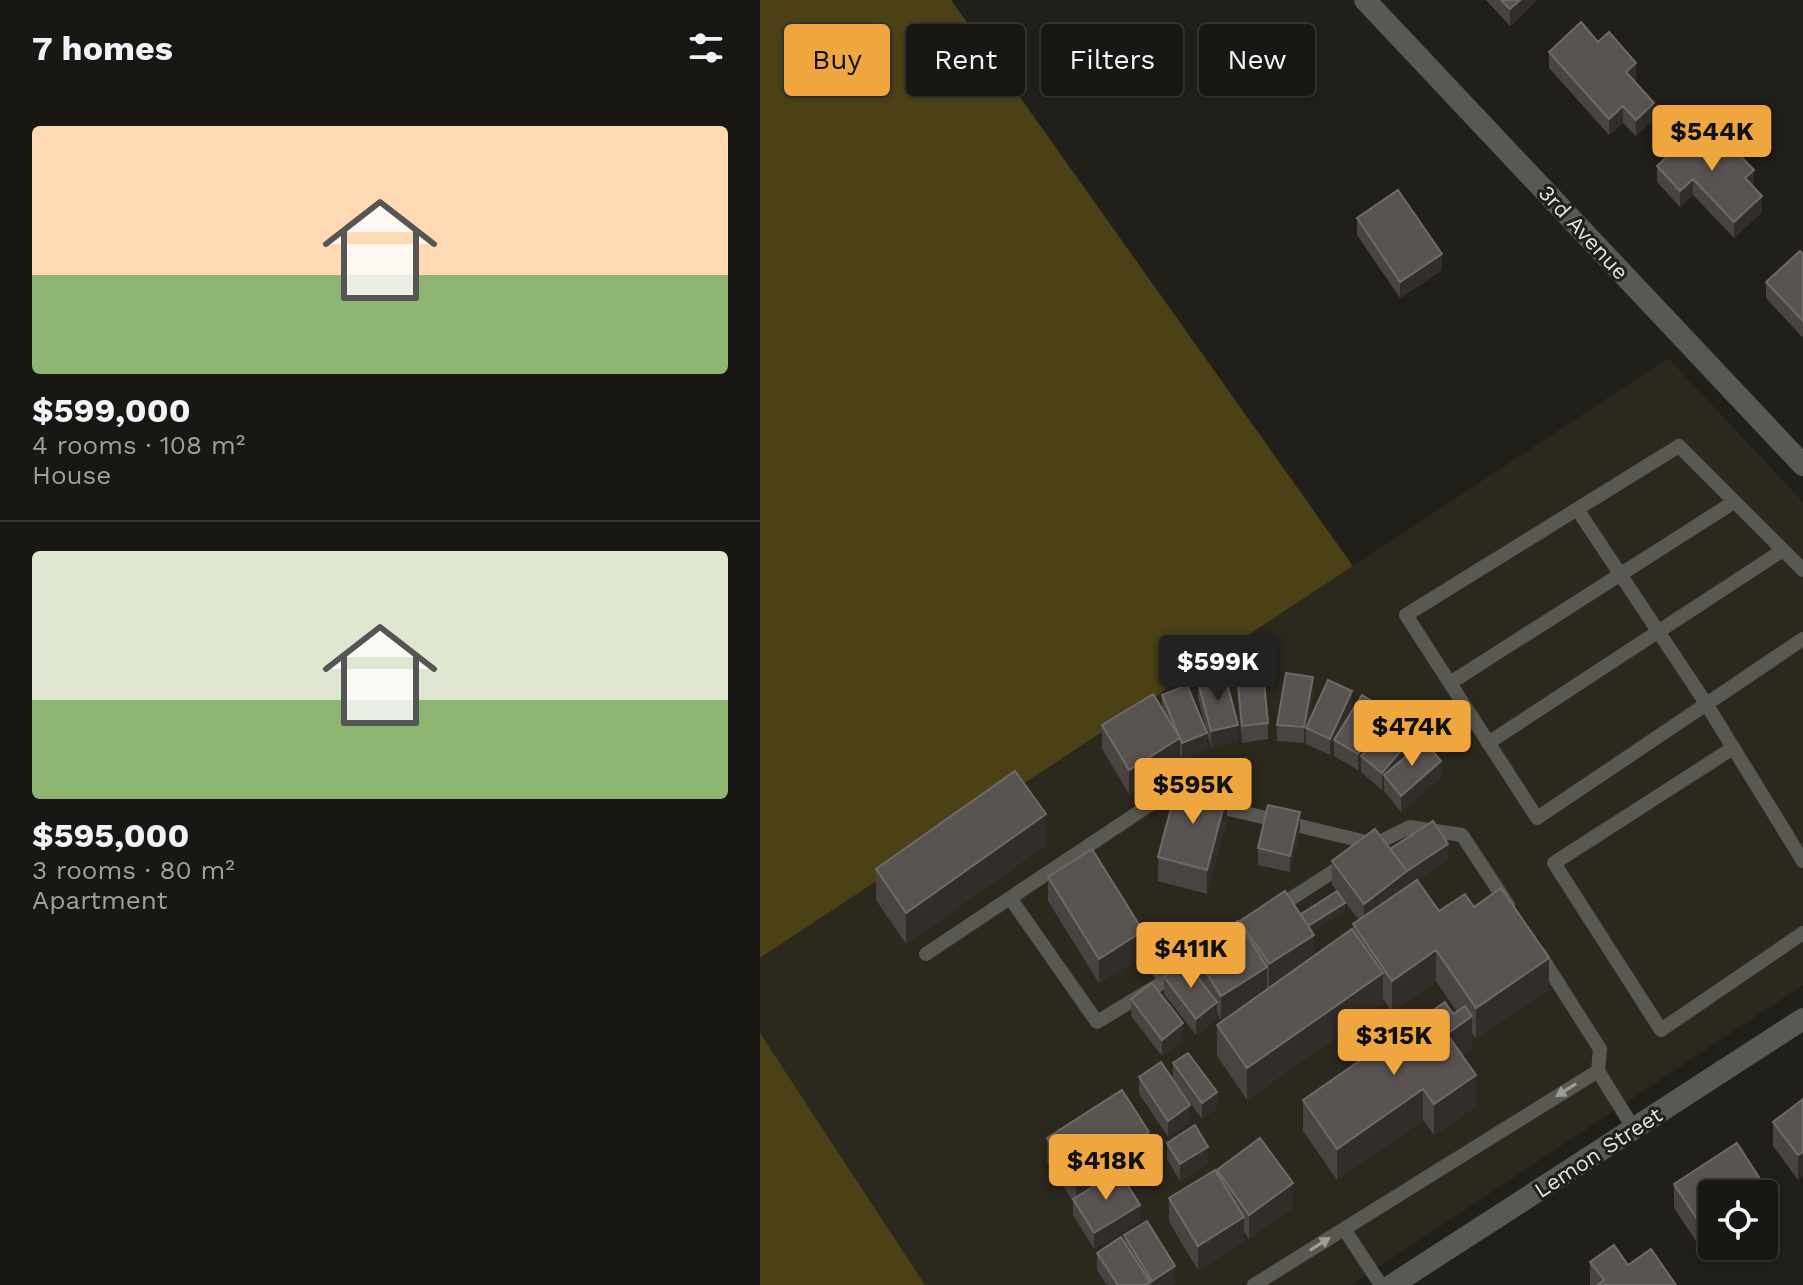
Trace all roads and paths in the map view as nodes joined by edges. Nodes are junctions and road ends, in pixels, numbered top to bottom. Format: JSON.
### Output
{"nodes":[{"id":1,"x":1365,"y":0,"type":"edge"},
{"id":2,"x":1803,"y":465,"type":"edge"},
{"id":3,"x":1734,"y":502,"type":"junction"},
{"id":4,"x":1577,"y":509,"type":"junction"},
{"id":5,"x":1783,"y":550,"type":"junction"},
{"id":6,"x":1803,"y":570,"type":"edge"},
{"id":7,"x":1620,"y":574,"type":"junction"},
{"id":8,"x":1658,"y":631,"type":"junction"},
{"id":9,"x":1803,"y":639,"type":"edge"},
{"id":10,"x":1450,"y":683,"type":"junction"},
{"id":11,"x":1705,"y":702,"type":"junction"},
{"id":12,"x":1488,"y":743,"type":"junction"},
{"id":13,"x":1733,"y":748,"type":"junction"},
{"id":14,"x":1375,"y":844,"type":"junction"},
{"id":15,"x":1803,"y":861,"type":"edge"},
{"id":16,"x":1010,"y":898,"type":"junction"},
{"id":17,"x":1124,"y":916,"type":"edge"},
{"id":18,"x":1516,"y":917,"type":"edge"},
{"id":19,"x":1257,"y":921,"type":"edge"},
{"id":20,"x":1803,"y":933,"type":"edge"},
{"id":21,"x":1533,"y":943,"type":"edge"},
{"id":22,"x":1218,"y":947,"type":"edge"},
{"id":23,"x":926,"y":954,"type":"dead end"},
{"id":24,"x":1165,"y":981,"type":"junction"},
{"id":25,"x":1803,"y":1019,"type":"edge"},
{"id":26,"x":1598,"y":1071,"type":"junction"},
{"id":27,"x":1634,"y":1129,"type":"junction"},
{"id":28,"x":1344,"y":1229,"type":"junction"},
{"id":29,"x":1254,"y":1285,"type":"edge"},
{"id":30,"x":1381,"y":1285,"type":"edge"},
{"id":31,"x":1392,"y":1285,"type":"edge"}],
"edges":[{"from":1,"to":2,"type":"street","name":"3rd Avenue"},
{"from":3,"to":4,"type":"lane"},
{"from":3,"to":5,"type":"lane"},
{"from":3,"to":7,"type":"lane"},
{"from":4,"to":7,"type":"lane"},
{"from":4,"to":10,"type":"lane"},
{"from":5,"to":6,"type":"lane"},
{"from":5,"to":8,"type":"lane"},
{"from":7,"to":8,"type":"lane"},
{"from":7,"to":10,"type":"lane"},
{"from":8,"to":11,"type":"lane"},
{"from":8,"to":12,"type":"lane"},
{"from":9,"to":11,"type":"lane"},
{"from":10,"to":12,"type":"lane"},
{"from":11,"to":12,"type":"lane"},
{"from":11,"to":13,"type":"lane"},
{"from":13,"to":15,"type":"lane"},
{"from":13,"to":20,"type":"lane"},
{"from":14,"to":16,"type":"lane"},
{"from":14,"to":18,"type":"lane"},
{"from":14,"to":19,"type":"lane"},
{"from":16,"to":23,"type":"lane"},
{"from":16,"to":24,"type":"lane"},
{"from":17,"to":24,"type":"lane"},
{"from":21,"to":26,"type":"lane"},
{"from":22,"to":24,"type":"lane"},
{"from":25,"to":27,"type":"street","name":"Lemon Street"},
{"from":26,"to":27,"type":"lane"},
{"from":26,"to":28,"type":"lane","one_way":true},
{"from":27,"to":31,"type":"street","name":"Lemon Street"},
{"from":29,"to":28,"type":"lane","one_way":true},
{"from":28,"to":30,"type":"lane"}]}
